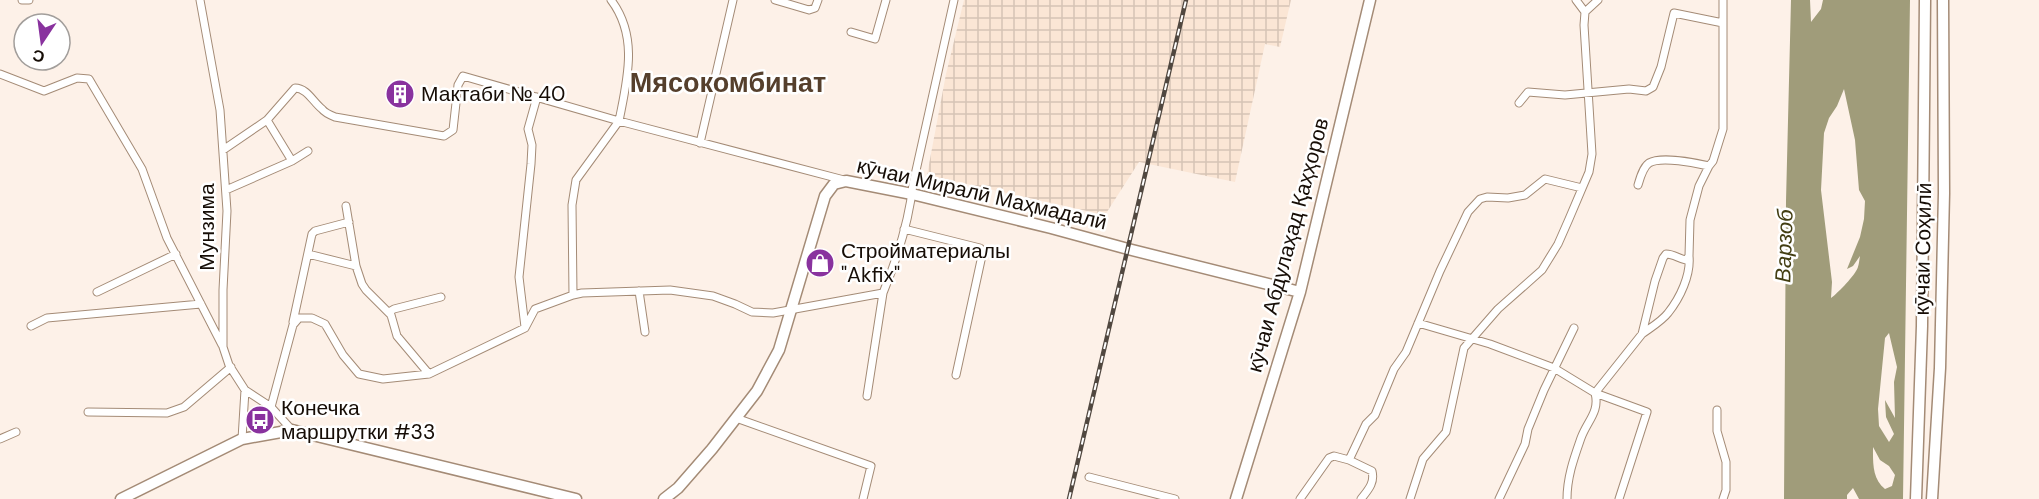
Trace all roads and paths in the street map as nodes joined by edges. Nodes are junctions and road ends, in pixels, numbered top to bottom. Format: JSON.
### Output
{"nodes":[{"id":1,"x":22,"y":0,"type":"edge"},
{"id":2,"x":29,"y":0,"type":"edge"},
{"id":3,"x":200,"y":0,"type":"edge"},
{"id":4,"x":611,"y":0,"type":"edge"},
{"id":5,"x":733,"y":0,"type":"edge"},
{"id":6,"x":775,"y":0,"type":"edge"},
{"id":7,"x":818,"y":0,"type":"edge"},
{"id":8,"x":886,"y":0,"type":"edge"},
{"id":9,"x":954,"y":0,"type":"edge"},
{"id":10,"x":1370,"y":0,"type":"edge"},
{"id":11,"x":1576,"y":0,"type":"edge"},
{"id":12,"x":1598,"y":0,"type":"edge"},
{"id":13,"x":1723,"y":0,"type":"edge"},
{"id":14,"x":1925,"y":0,"type":"edge"},
{"id":15,"x":1943,"y":0,"type":"edge"},
{"id":16,"x":1585,"y":12,"type":"junction"},
{"id":17,"x":1723,"y":22,"type":"junction"},
{"id":18,"x":851,"y":32,"type":"dead end"},
{"id":19,"x":0,"y":74,"type":"edge"},
{"id":20,"x":1589,"y":92,"type":"junction"},
{"id":21,"x":537,"y":97,"type":"junction"},
{"id":22,"x":1519,"y":103,"type":"dead end"},
{"id":23,"x":267,"y":120,"type":"junction"},
{"id":24,"x":619,"y":121,"type":"junction"},
{"id":25,"x":700,"y":143,"type":"junction"},
{"id":26,"x":1923,"y":148,"type":"junction"},
{"id":27,"x":1943,"y":148,"type":"junction"},
{"id":28,"x":223,"y":150,"type":"junction"},
{"id":29,"x":308,"y":151,"type":"dead end"},
{"id":30,"x":292,"y":160,"type":"junction"},
{"id":31,"x":1709,"y":166,"type":"junction"},
{"id":32,"x":846,"y":181,"type":"junction"},
{"id":33,"x":1638,"y":185,"type":"dead end"},
{"id":34,"x":1582,"y":188,"type":"junction"},
{"id":35,"x":226,"y":190,"type":"junction"},
{"id":36,"x":1923,"y":193,"type":"junction"},
{"id":37,"x":1944,"y":193,"type":"junction"},
{"id":38,"x":912,"y":194,"type":"junction"},
{"id":39,"x":346,"y":206,"type":"dead end"},
{"id":40,"x":349,"y":222,"type":"junction"},
{"id":41,"x":904,"y":229,"type":"junction"},
{"id":42,"x":176,"y":254,"type":"junction"},
{"id":43,"x":308,"y":254,"type":"junction"},
{"id":44,"x":1689,"y":256,"type":"junction"},
{"id":45,"x":356,"y":266,"type":"junction"},
{"id":46,"x":639,"y":291,"type":"junction"},
{"id":47,"x":97,"y":292,"type":"dead end"},
{"id":48,"x":1300,"y":292,"type":"junction"},
{"id":49,"x":883,"y":294,"type":"junction"},
{"id":50,"x":573,"y":295,"type":"junction"},
{"id":51,"x":441,"y":297,"type":"dead end"},
{"id":52,"x":201,"y":304,"type":"junction"},
{"id":53,"x":790,"y":311,"type":"junction"},
{"id":54,"x":389,"y":312,"type":"junction"},
{"id":55,"x":1418,"y":323,"type":"junction"},
{"id":56,"x":293,"y":325,"type":"junction"},
{"id":57,"x":31,"y":326,"type":"dead end"},
{"id":58,"x":1574,"y":327,"type":"dead end"},
{"id":59,"x":525,"y":328,"type":"junction"},
{"id":60,"x":645,"y":332,"type":"dead end"},
{"id":61,"x":1642,"y":334,"type":"junction"},
{"id":62,"x":1473,"y":339,"type":"junction"},
{"id":63,"x":223,"y":347,"type":"junction"},
{"id":64,"x":231,"y":367,"type":"junction"},
{"id":65,"x":1554,"y":368,"type":"junction"},
{"id":66,"x":429,"y":374,"type":"junction"},
{"id":67,"x":956,"y":375,"type":"dead end"},
{"id":68,"x":245,"y":390,"type":"junction"},
{"id":69,"x":1596,"y":393,"type":"junction"},
{"id":70,"x":867,"y":396,"type":"dead end"},
{"id":71,"x":271,"y":407,"type":"junction"},
{"id":72,"x":1717,"y":410,"type":"dead end"},
{"id":73,"x":88,"y":412,"type":"dead end"},
{"id":74,"x":736,"y":418,"type":"junction"},
{"id":75,"x":292,"y":429,"type":"junction"},
{"id":76,"x":16,"y":432,"type":"dead end"},
{"id":77,"x":242,"y":439,"type":"junction"},
{"id":78,"x":0,"y":440,"type":"edge"},
{"id":79,"x":1349,"y":460,"type":"junction"},
{"id":80,"x":1089,"y":477,"type":"dead end"},
{"id":81,"x":121,"y":499,"type":"edge"},
{"id":82,"x":576,"y":499,"type":"edge"},
{"id":83,"x":664,"y":499,"type":"edge"},
{"id":84,"x":863,"y":499,"type":"edge"},
{"id":85,"x":1174,"y":499,"type":"edge"},
{"id":86,"x":1236,"y":499,"type":"edge"},
{"id":87,"x":1300,"y":499,"type":"edge"},
{"id":88,"x":1361,"y":499,"type":"edge"},
{"id":89,"x":1410,"y":499,"type":"edge"},
{"id":90,"x":1499,"y":499,"type":"edge"},
{"id":91,"x":1567,"y":499,"type":"edge"},
{"id":92,"x":1618,"y":499,"type":"edge"},
{"id":93,"x":1723,"y":499,"type":"edge"},
{"id":94,"x":1916,"y":499,"type":"edge"},
{"id":95,"x":1932,"y":499,"type":"edge"}],
"edges":[{"from":1,"to":2,"type":"street"},
{"from":3,"to":28,"type":"street","name":"Мунзима"},
{"from":4,"to":24,"type":"street"},
{"from":5,"to":25,"type":"street"},
{"from":6,"to":7,"type":"street"},
{"from":8,"to":18,"type":"street"},
{"from":9,"to":38,"type":"street"},
{"from":10,"to":48,"type":"main road","name":"кӯчаи Абдулаҳад Қаҳҳоров"},
{"from":11,"to":16,"type":"street"},
{"from":12,"to":16,"type":"street"},
{"from":13,"to":17,"type":"street"},
{"from":14,"to":26,"type":"main road","name":"кӯчаи Соҳилӣ"},
{"from":15,"to":27,"type":"main road","name":"кӯчаи Соҳилӣ"},
{"from":16,"to":20,"type":"street"},
{"from":17,"to":20,"type":"street"},
{"from":17,"to":31,"type":"street"},
{"from":19,"to":42,"type":"street"},
{"from":20,"to":22,"type":"street"},
{"from":20,"to":34,"type":"street"},
{"from":21,"to":23,"type":"street"},
{"from":21,"to":24,"type":"street"},
{"from":21,"to":59,"type":"street"},
{"from":23,"to":28,"type":"street"},
{"from":23,"to":30,"type":"street"},
{"from":24,"to":25,"type":"street"},
{"from":24,"to":50,"type":"street"},
{"from":25,"to":32,"type":"street"},
{"from":26,"to":27,"type":"main road"},
{"from":26,"to":36,"type":"main road","name":"кӯчаи Соҳилӣ"},
{"from":27,"to":37,"type":"main road","name":"кӯчаи Соҳилӣ"},
{"from":28,"to":35,"type":"street","name":"Мунзима"},
{"from":29,"to":30,"type":"street"},
{"from":30,"to":35,"type":"street"},
{"from":31,"to":33,"type":"street"},
{"from":31,"to":44,"type":"street"},
{"from":32,"to":38,"type":"main road","name":"кӯчаи Миралӣ Маҳмадалӣ"},
{"from":32,"to":53,"type":"main road","name":"кӯчаи Миралӣ Маҳмадалӣ"},
{"from":34,"to":55,"type":"street"},
{"from":34,"to":62,"type":"street"},
{"from":35,"to":63,"type":"street","name":"Мунзима"},
{"from":36,"to":37,"type":"main road"},
{"from":36,"to":94,"type":"main road","name":"кӯчаи Соҳилӣ"},
{"from":37,"to":95,"type":"main road","name":"кӯчаи Соҳилӣ"},
{"from":38,"to":41,"type":"street"},
{"from":38,"to":48,"type":"main road","name":"кӯчаи Миралӣ Маҳмадалӣ"},
{"from":39,"to":40,"type":"street"},
{"from":40,"to":43,"type":"street"},
{"from":40,"to":45,"type":"street"},
{"from":41,"to":49,"type":"street"},
{"from":41,"to":67,"type":"street"},
{"from":42,"to":47,"type":"street"},
{"from":42,"to":52,"type":"street"},
{"from":43,"to":45,"type":"street"},
{"from":43,"to":56,"type":"street"},
{"from":44,"to":61,"type":"street"},
{"from":44,"to":61,"type":"street"},
{"from":45,"to":54,"type":"street"},
{"from":46,"to":50,"type":"street"},
{"from":46,"to":53,"type":"street"},
{"from":46,"to":60,"type":"street"},
{"from":48,"to":86,"type":"main road","name":"кӯчаи Абдулаҳад Қаҳҳоров"},
{"from":49,"to":53,"type":"street"},
{"from":49,"to":70,"type":"street"},
{"from":50,"to":59,"type":"street"},
{"from":51,"to":54,"type":"street"},
{"from":52,"to":57,"type":"street"},
{"from":52,"to":63,"type":"street"},
{"from":53,"to":74,"type":"main road","name":"кӯчаи Миралӣ Маҳмадалӣ"},
{"from":54,"to":66,"type":"street"},
{"from":55,"to":62,"type":"street"},
{"from":55,"to":79,"type":"street"},
{"from":56,"to":66,"type":"street"},
{"from":56,"to":71,"type":"street"},
{"from":58,"to":65,"type":"street"},
{"from":59,"to":66,"type":"street"},
{"from":61,"to":69,"type":"street"},
{"from":62,"to":65,"type":"street"},
{"from":62,"to":89,"type":"street"},
{"from":63,"to":64,"type":"street","name":"Мунзима"},
{"from":64,"to":68,"type":"street","name":"Мунзима"},
{"from":64,"to":73,"type":"street"},
{"from":65,"to":69,"type":"street"},
{"from":65,"to":90,"type":"street"},
{"from":68,"to":71,"type":"street","name":"Мунзима"},
{"from":68,"to":77,"type":"street"},
{"from":69,"to":91,"type":"street"},
{"from":69,"to":92,"type":"street"},
{"from":71,"to":75,"type":"street","name":"Мунзима"},
{"from":72,"to":93,"type":"street"},
{"from":74,"to":83,"type":"main road","name":"кӯчаи Миралӣ Маҳмадалӣ"},
{"from":74,"to":84,"type":"street"},
{"from":75,"to":77,"type":"main road"},
{"from":75,"to":82,"type":"main road"},
{"from":76,"to":78,"type":"street"},
{"from":77,"to":81,"type":"main road"},
{"from":79,"to":87,"type":"street"},
{"from":79,"to":88,"type":"street"},
{"from":80,"to":85,"type":"street"}]}
